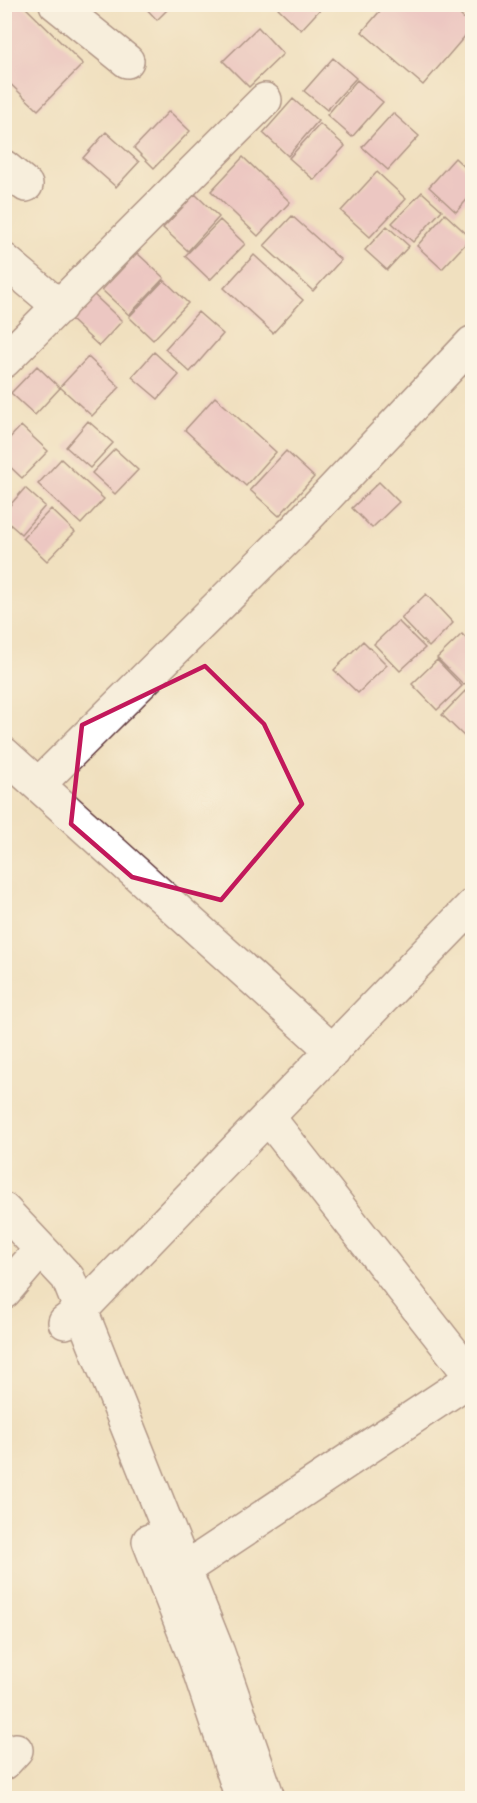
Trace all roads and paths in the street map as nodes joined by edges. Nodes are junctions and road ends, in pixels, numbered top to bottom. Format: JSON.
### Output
{"nodes":[{"id":1,"x":56,"y":4,"type":"edge"},
{"id":2,"x":127,"y":61,"type":"dead end"},
{"id":3,"x":265,"y":100,"type":"dead end"},
{"id":4,"x":4,"y":260,"type":"edge"},
{"id":5,"x":60,"y":307,"type":"junction"},
{"id":6,"x":472,"y":343,"type":"edge"},
{"id":7,"x":4,"y":361,"type":"edge"},
{"id":8,"x":4,"y":754,"type":"edge"},
{"id":9,"x":39,"y":784,"type":"junction"},
{"id":10,"x":472,"y":906,"type":"edge"},
{"id":11,"x":333,"y":1051,"type":"junction"},
{"id":12,"x":268,"y":1117,"type":"junction"},
{"id":13,"x":4,"y":1210,"type":"edge"},
{"id":14,"x":4,"y":1239,"type":"edge"},
{"id":15,"x":28,"y":1264,"type":"junction"},
{"id":16,"x":4,"y":1292,"type":"edge"},
{"id":17,"x":73,"y":1316,"type":"junction"},
{"id":18,"x":472,"y":1378,"type":"edge"},
{"id":19,"x":184,"y":1569,"type":"junction"},
{"id":20,"x":242,"y":1798,"type":"edge"},
{"id":21,"x":268,"y":1798,"type":"edge"}],
"edges":[{"from":1,"to":2,"type":"street"},
{"from":3,"to":5,"type":"street"},
{"from":4,"to":5,"type":"street"},
{"from":5,"to":7,"type":"street"},
{"from":6,"to":9,"type":"street"},
{"from":8,"to":9,"type":"street"},
{"from":9,"to":11,"type":"street"},
{"from":10,"to":11,"type":"street"},
{"from":11,"to":12,"type":"street"},
{"from":12,"to":17,"type":"street"},
{"from":12,"to":18,"type":"street"},
{"from":13,"to":17,"type":"street"},
{"from":14,"to":15,"type":"street"},
{"from":15,"to":16,"type":"street"},
{"from":15,"to":17,"type":"street"},
{"from":17,"to":19,"type":"street"},
{"from":17,"to":20,"type":"street"},
{"from":18,"to":19,"type":"street"},
{"from":19,"to":21,"type":"street"}]}
